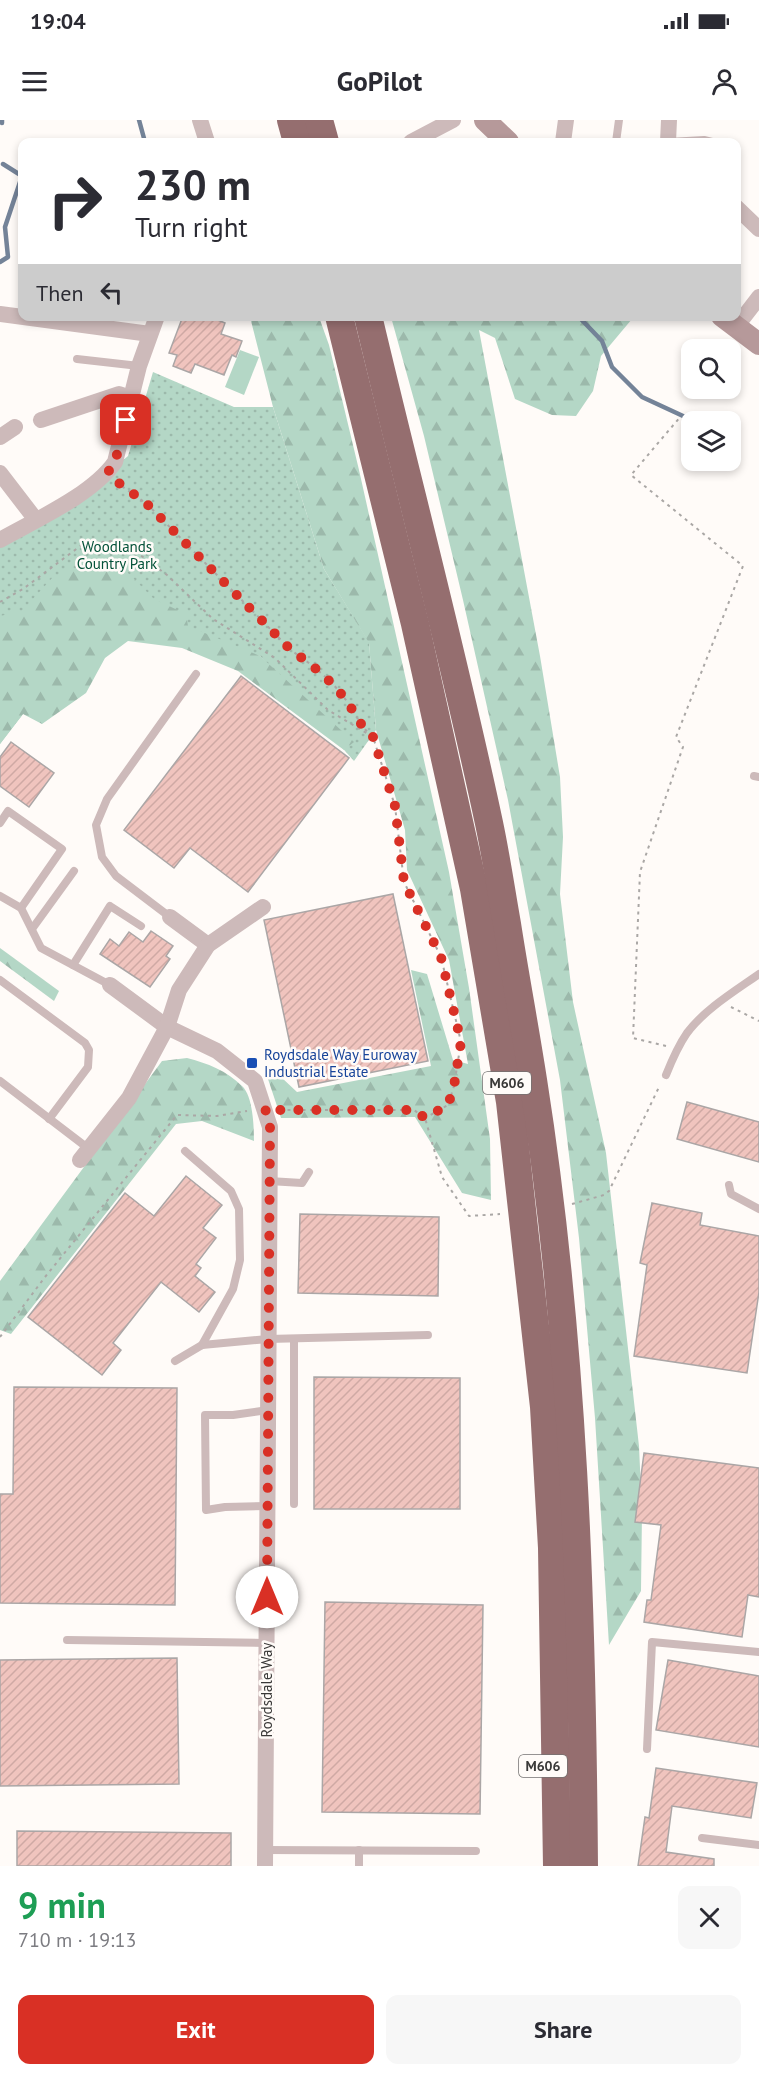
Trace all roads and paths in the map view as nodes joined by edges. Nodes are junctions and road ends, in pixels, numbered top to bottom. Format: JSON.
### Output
{"nodes":[{"id":1,"x":200,"y":120,"type":"edge"},
{"id":2,"x":291,"y":120,"type":"edge"},
{"id":3,"x":319,"y":120,"type":"edge"},
{"id":4,"x":453,"y":120,"type":"edge"},
{"id":5,"x":486,"y":120,"type":"edge"},
{"id":6,"x":566,"y":120,"type":"edge"},
{"id":7,"x":619,"y":120,"type":"edge"},
{"id":8,"x":669,"y":120,"type":"edge"},
{"id":9,"x":206,"y":138,"type":"edge"},
{"id":10,"x":296,"y":138,"type":"edge"},
{"id":11,"x":324,"y":138,"type":"edge"},
{"id":12,"x":419,"y":138,"type":"edge"},
{"id":13,"x":504,"y":138,"type":"edge"},
{"id":14,"x":564,"y":138,"type":"edge"},
{"id":15,"x":617,"y":138,"type":"edge"},
{"id":16,"x":669,"y":138,"type":"edge"},
{"id":17,"x":741,"y":212,"type":"edge"},
{"id":18,"x":759,"y":229,"type":"edge"},
{"id":19,"x":759,"y":297,"type":"edge"},
{"id":20,"x":741,"y":312,"type":"edge"},
{"id":21,"x":0,"y":314,"type":"edge"},
{"id":22,"x":18,"y":316,"type":"edge"},
{"id":23,"x":52,"y":321,"type":"edge"},
{"id":24,"x":155,"y":321,"type":"edge"},
{"id":25,"x":340,"y":321,"type":"edge"},
{"id":26,"x":369,"y":321,"type":"edge"},
{"id":27,"x":729,"y":322,"type":"edge"},
{"id":28,"x":150,"y":334,"type":"junction"},
{"id":29,"x":759,"y":344,"type":"edge"},
{"id":30,"x":77,"y":359,"type":"dead end"},
{"id":31,"x":139,"y":366,"type":"junction"},
{"id":32,"x":131,"y":398,"type":"junction"},
{"id":33,"x":681,"y":416,"type":"dead end"},
{"id":34,"x":40,"y":420,"type":"dead end"},
{"id":35,"x":15,"y":427,"type":"dead end"},
{"id":36,"x":0,"y":437,"type":"edge"},
{"id":37,"x":108,"y":472,"type":"junction"},
{"id":38,"x":0,"y":473,"type":"edge"},
{"id":39,"x":36,"y":520,"type":"junction"},
{"id":40,"x":0,"y":540,"type":"edge"},
{"id":41,"x":0,"y":602,"type":"edge"},
{"id":42,"x":196,"y":674,"type":"dead end"},
{"id":43,"x":373,"y":737,"type":"junction"},
{"id":44,"x":0,"y":823,"type":"edge"},
{"id":45,"x":74,"y":871,"type":"dead end"},
{"id":46,"x":0,"y":896,"type":"edge"},
{"id":47,"x":267,"y":904,"type":"dead end"},
{"id":48,"x":21,"y":908,"type":"junction"},
{"id":49,"x":170,"y":917,"type":"joint"},
{"id":50,"x":141,"y":926,"type":"dead end"},
{"id":51,"x":32,"y":929,"type":"junction"},
{"id":52,"x":208,"y":945,"type":"junction"},
{"id":53,"x":73,"y":965,"type":"junction"},
{"id":54,"x":759,"y":974,"type":"edge"},
{"id":55,"x":0,"y":980,"type":"edge"},
{"id":56,"x":111,"y":985,"type":"joint"},
{"id":57,"x":720,"y":1002,"type":"junction"},
{"id":58,"x":759,"y":1021,"type":"edge"},
{"id":59,"x":167,"y":1027,"type":"junction"},
{"id":60,"x":677,"y":1049,"type":"junction"},
{"id":61,"x":666,"y":1075,"type":"joint"},
{"id":62,"x":0,"y":1081,"type":"edge"},
{"id":63,"x":265,"y":1108,"type":"junction"},
{"id":64,"x":425,"y":1118,"type":"junction"},
{"id":65,"x":50,"y":1119,"type":"junction"},
{"id":66,"x":185,"y":1151,"type":"dead end"},
{"id":67,"x":85,"y":1154,"type":"joint"},
{"id":68,"x":309,"y":1172,"type":"dead end"},
{"id":69,"x":269,"y":1181,"type":"junction"},
{"id":70,"x":729,"y":1185,"type":"dead end"},
{"id":71,"x":572,"y":1204,"type":"dead end"},
{"id":72,"x":759,"y":1209,"type":"edge"},
{"id":73,"x":506,"y":1214,"type":"dead end"},
{"id":74,"x":428,"y":1335,"type":"dead end"},
{"id":75,"x":0,"y":1337,"type":"edge"},
{"id":76,"x":294,"y":1339,"type":"junction"},
{"id":77,"x":268,"y":1340,"type":"junction"},
{"id":78,"x":202,"y":1345,"type":"junction"},
{"id":79,"x":175,"y":1361,"type":"dead end"},
{"id":80,"x":268,"y":1410,"type":"junction"},
{"id":81,"x":294,"y":1504,"type":"dead end"},
{"id":82,"x":267,"y":1506,"type":"junction"},
{"id":83,"x":67,"y":1640,"type":"dead end"},
{"id":84,"x":266,"y":1643,"type":"junction"},
{"id":85,"x":759,"y":1652,"type":"edge"},
{"id":86,"x":555,"y":1666,"type":"junction"},
{"id":87,"x":647,"y":1749,"type":"dead end"},
{"id":88,"x":702,"y":1838,"type":"dead end"},
{"id":89,"x":759,"y":1845,"type":"edge"},
{"id":90,"x":359,"y":1850,"type":"junction"},
{"id":91,"x":476,"y":1851,"type":"dead end"},
{"id":92,"x":265,"y":1858,"type":"edge"},
{"id":93,"x":359,"y":1866,"type":"edge"},
{"id":94,"x":539,"y":1866,"type":"edge"},
{"id":95,"x":557,"y":1866,"type":"edge"},
{"id":96,"x":584,"y":1866,"type":"edge"}],
"edges":[{"from":1,"to":9,"type":"street"},
{"from":2,"to":10,"type":"highway"},
{"from":3,"to":11,"type":"highway"},
{"from":4,"to":12,"type":"street"},
{"from":5,"to":13,"type":"street"},
{"from":6,"to":14,"type":"street"},
{"from":7,"to":15,"type":"lane"},
{"from":8,"to":16,"type":"street"},
{"from":17,"to":18,"type":"street"},
{"from":19,"to":20,"type":"street"},
{"from":21,"to":22,"type":"street"},
{"from":23,"to":28,"type":"street"},
{"from":24,"to":28,"type":"street"},
{"from":25,"to":86,"type":"highway","number":"M606"},
{"from":26,"to":96,"type":"highway","number":"M606"},
{"from":27,"to":29,"type":"street"},
{"from":28,"to":31,"type":"street"},
{"from":30,"to":31,"type":"lane"},
{"from":31,"to":32,"type":"street"},
{"from":32,"to":34,"type":"street"},
{"from":32,"to":37,"type":"street"},
{"from":33,"to":60,"type":"path"},
{"from":35,"to":36,"type":"street"},
{"from":37,"to":39,"type":"street"},
{"from":37,"to":43,"type":"path"},
{"from":38,"to":39,"type":"street"},
{"from":39,"to":40,"type":"street"},
{"from":41,"to":43,"type":"path"},
{"from":42,"to":49,"type":"lane"},
{"from":43,"to":64,"type":"path"},
{"from":44,"to":48,"type":"lane"},
{"from":45,"to":51,"type":"lane"},
{"from":46,"to":48,"type":"lane"},
{"from":47,"to":52,"type":"street"},
{"from":48,"to":51,"type":"lane"},
{"from":49,"to":52,"type":"street"},
{"from":50,"to":53,"type":"lane"},
{"from":51,"to":53,"type":"lane"},
{"from":52,"to":59,"type":"street"},
{"from":53,"to":56,"type":"lane"},
{"from":54,"to":57,"type":"lane"},
{"from":55,"to":65,"type":"lane"},
{"from":56,"to":59,"type":"street","name":"Roydsdale Way"},
{"from":57,"to":58,"type":"path"},
{"from":57,"to":60,"type":"lane"},
{"from":59,"to":63,"type":"street","name":"Roydsdale Way"},
{"from":59,"to":67,"type":"street"},
{"from":60,"to":61,"type":"lane"},
{"from":61,"to":71,"type":"path"},
{"from":62,"to":65,"type":"lane"},
{"from":63,"to":64,"type":"path"},
{"from":63,"to":69,"type":"street","name":"Roydsdale Way"},
{"from":63,"to":75,"type":"path"},
{"from":64,"to":73,"type":"path"},
{"from":65,"to":67,"type":"lane"},
{"from":66,"to":78,"type":"lane"},
{"from":68,"to":69,"type":"lane"},
{"from":69,"to":77,"type":"street","name":"Roydsdale Way"},
{"from":70,"to":72,"type":"lane"},
{"from":74,"to":76,"type":"lane"},
{"from":76,"to":77,"type":"lane"},
{"from":76,"to":81,"type":"lane"},
{"from":77,"to":78,"type":"lane"},
{"from":77,"to":80,"type":"street","name":"Roydsdale Way"},
{"from":78,"to":79,"type":"lane"},
{"from":80,"to":82,"type":"street","name":"Roydsdale Way"},
{"from":80,"to":82,"type":"lane"},
{"from":82,"to":84,"type":"street","name":"Roydsdale Way"},
{"from":83,"to":84,"type":"lane"},
{"from":84,"to":92,"type":"street","name":"Roydsdale Way"},
{"from":85,"to":87,"type":"lane"},
{"from":86,"to":94,"type":"highway","number":"M606"},
{"from":86,"to":95,"type":"highway","number":"M606"},
{"from":88,"to":89,"type":"lane"},
{"from":90,"to":91,"type":"lane"},
{"from":90,"to":92,"type":"lane"},
{"from":90,"to":93,"type":"lane"}]}
